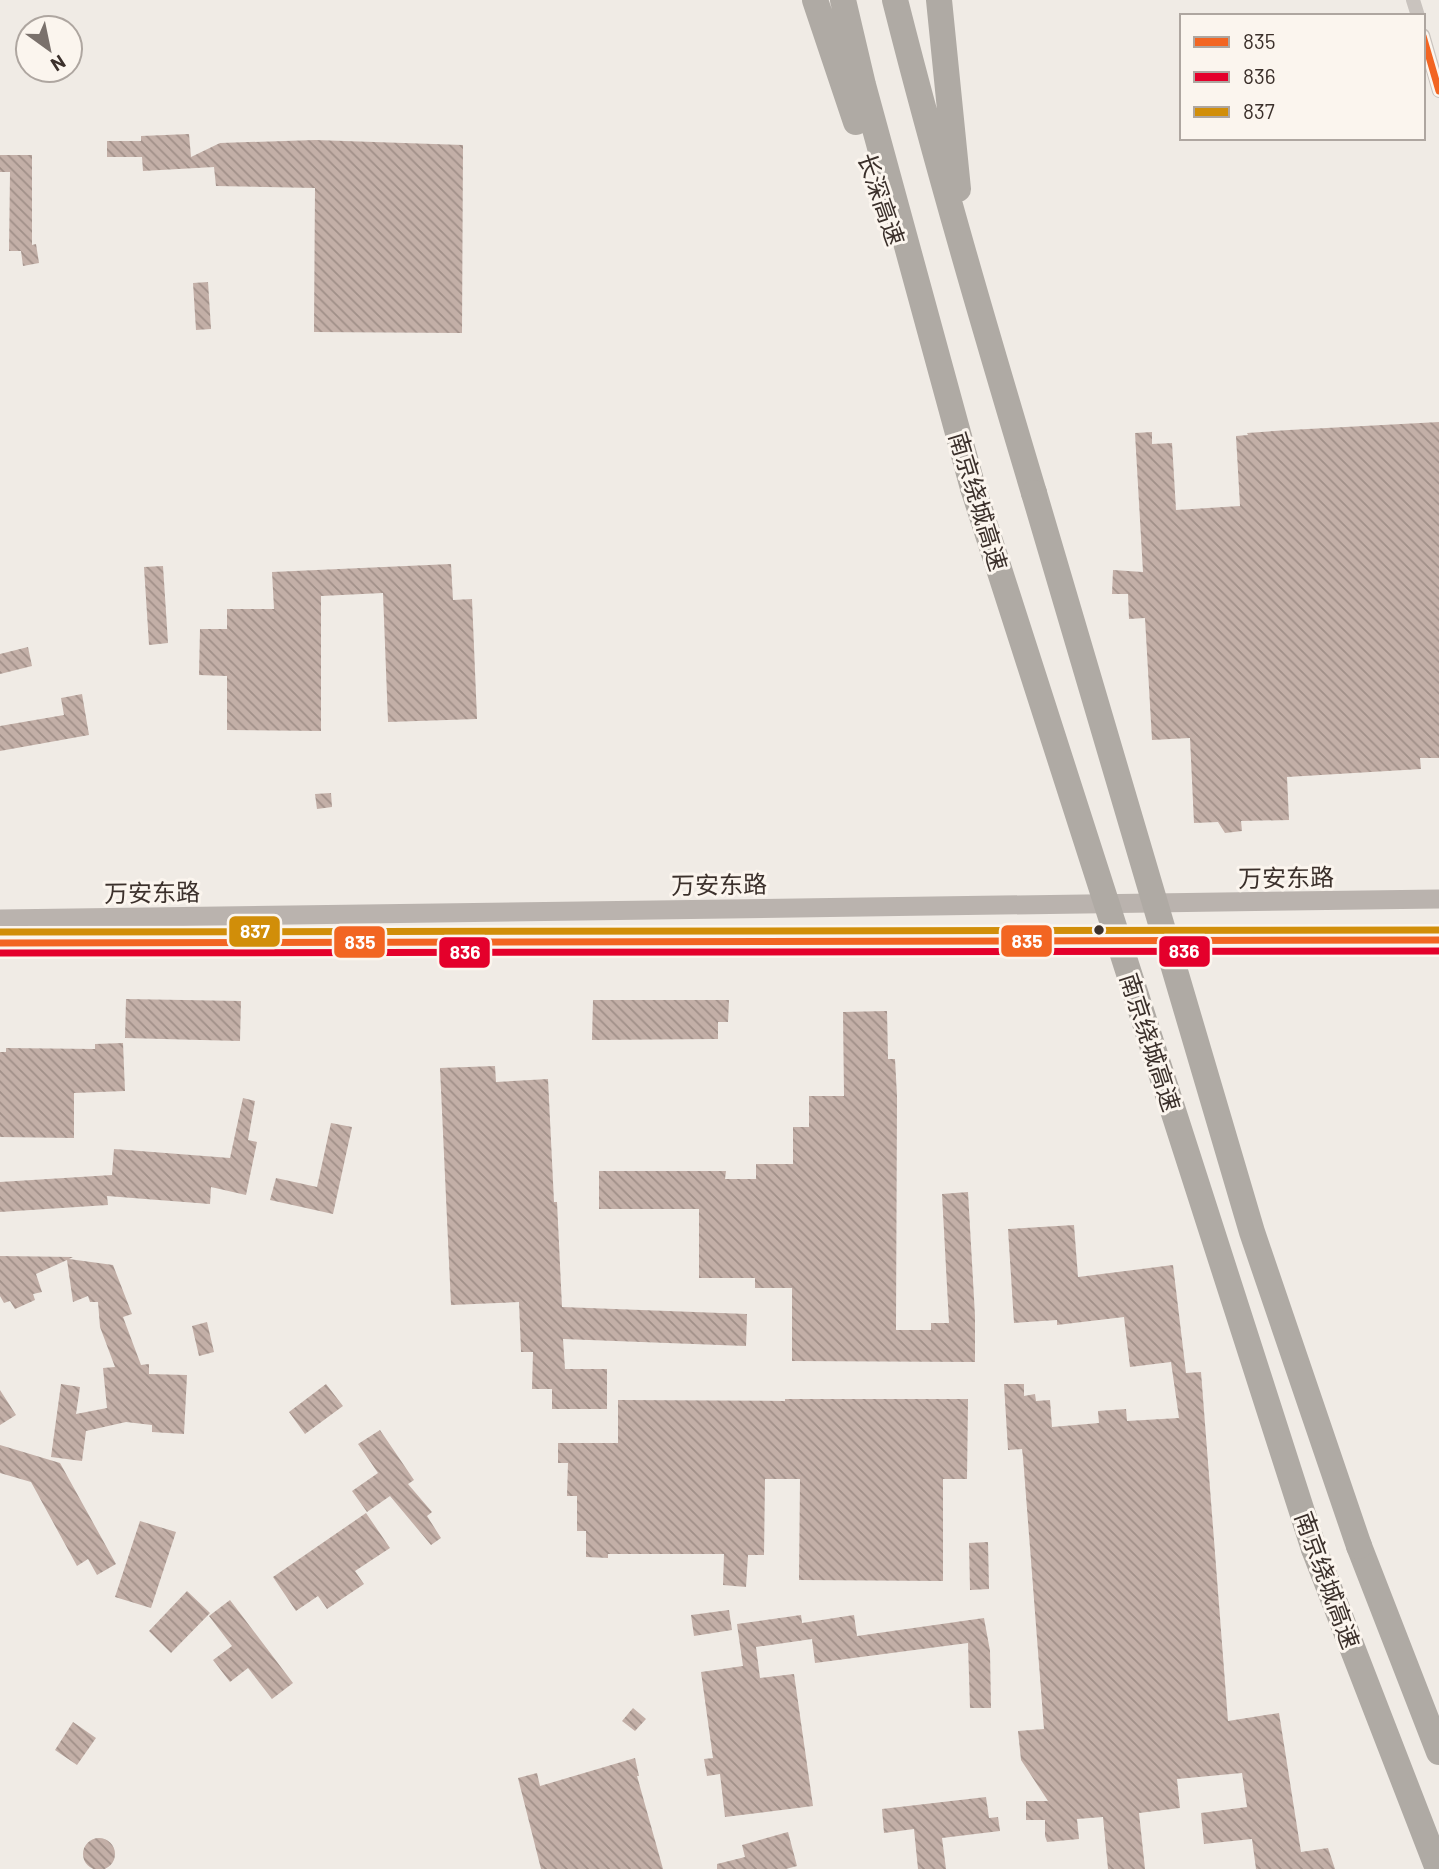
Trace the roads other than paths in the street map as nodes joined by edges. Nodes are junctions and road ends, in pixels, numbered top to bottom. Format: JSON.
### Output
{"nodes":[{"id":1,"x":816,"y":0,"type":"edge"},
{"id":2,"x":843,"y":0,"type":"edge"},
{"id":3,"x":895,"y":0,"type":"edge"},
{"id":4,"x":939,"y":0,"type":"edge"},
{"id":5,"x":1425,"y":42,"type":"edge"},
{"id":6,"x":1439,"y":91,"type":"edge"},
{"id":7,"x":966,"y":264,"type":"junction"},
{"id":8,"x":949,"y":399,"type":"junction"},
{"id":9,"x":1439,"y":899,"type":"edge"},
{"id":10,"x":0,"y":919,"type":"edge"},
{"id":11,"x":1439,"y":940,"type":"edge"},
{"id":12,"x":0,"y":943,"type":"edge"},
{"id":13,"x":1439,"y":1752,"type":"edge"},
{"id":14,"x":1438,"y":1869,"type":"edge"}],
"edges":[{"from":1,"to":8,"type":"highway","name":"长深高速"},
{"from":2,"to":8,"type":"highway","name":"南京绕城高速"},
{"from":3,"to":7,"type":"highway","name":"南京绕城高速"},
{"from":4,"to":7,"type":"highway"},
{"from":5,"to":6,"type":"street"},
{"from":7,"to":13,"type":"highway","name":"南京绕城高速","bridge":true},
{"from":8,"to":14,"type":"highway","name":"南京绕城高速","bridge":true},
{"from":9,"to":10,"type":"main road","name":"万安东路"},
{"from":11,"to":12,"type":"main road","name":"万安东路"}]}
